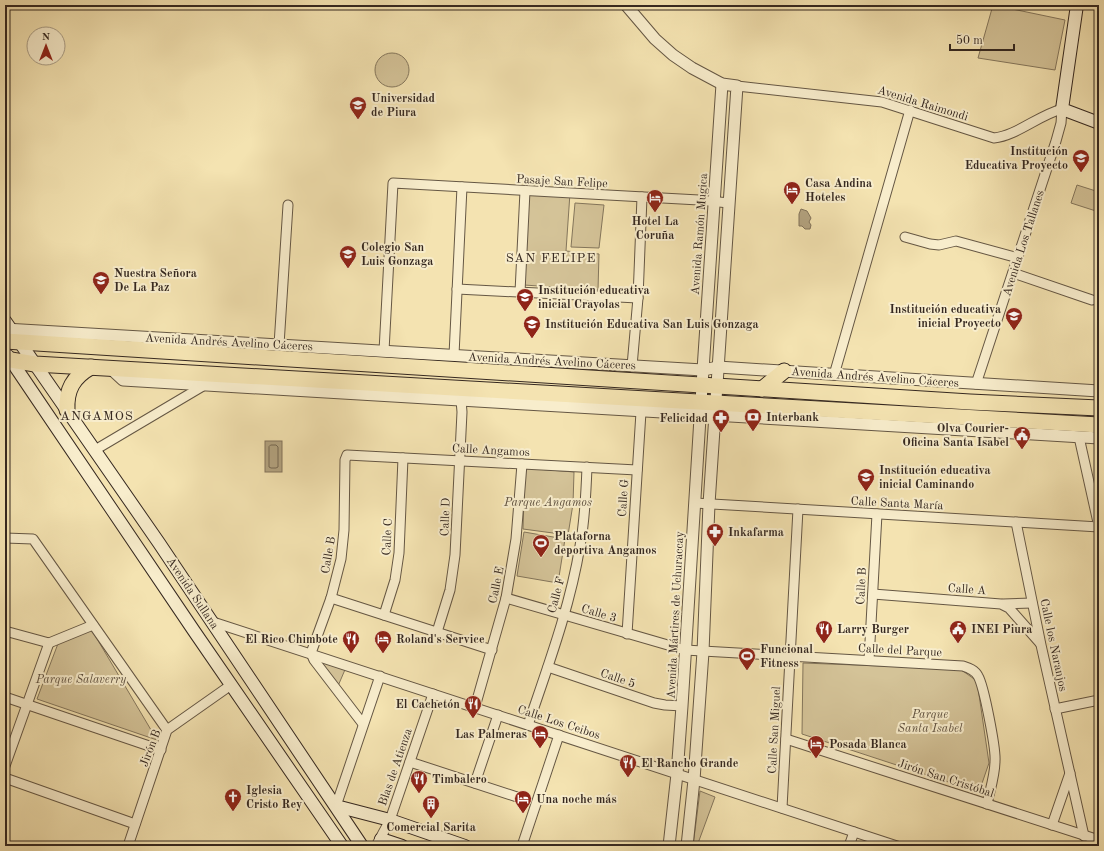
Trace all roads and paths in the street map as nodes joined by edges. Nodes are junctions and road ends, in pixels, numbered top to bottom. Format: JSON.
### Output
{"nodes":[{"id":1,"x":626,"y":5,"type":"edge"},
{"id":2,"x":1077,"y":5,"type":"edge"},
{"id":3,"x":722,"y":84,"type":"junction"},
{"id":4,"x":737,"y":86,"type":"junction"},
{"id":5,"x":1062,"y":109,"type":"junction"},
{"id":6,"x":910,"y":110,"type":"junction"},
{"id":7,"x":1099,"y":122,"type":"edge"},
{"id":8,"x":462,"y":187,"type":"junction"},
{"id":9,"x":525,"y":191,"type":"junction"},
{"id":10,"x":642,"y":197,"type":"junction"},
{"id":11,"x":714,"y":202,"type":"junction"},
{"id":12,"x":729,"y":203,"type":"junction"},
{"id":13,"x":288,"y":204,"type":"dead end"},
{"id":14,"x":905,"y":237,"type":"dead end"},
{"id":15,"x":1018,"y":258,"type":"junction"},
{"id":16,"x":1013,"y":273,"type":"junction"},
{"id":17,"x":457,"y":289,"type":"junction"},
{"id":18,"x":520,"y":292,"type":"junction"},
{"id":19,"x":638,"y":298,"type":"junction"},
{"id":20,"x":1092,"y":300,"type":"dead end"},
{"id":21,"x":6,"y":330,"type":"edge"},
{"id":22,"x":21,"y":342,"type":"junction"},
{"id":23,"x":279,"y":345,"type":"junction"},
{"id":24,"x":384,"y":351,"type":"junction"},
{"id":25,"x":454,"y":355,"type":"junction"},
{"id":26,"x":6,"y":358,"type":"edge"},
{"id":27,"x":35,"y":364,"type":"junction"},
{"id":28,"x":632,"y":366,"type":"junction"},
{"id":29,"x":718,"y":366,"type":"junction"},
{"id":30,"x":91,"y":367,"type":"junction"},
{"id":31,"x":110,"y":368,"type":"junction"},
{"id":32,"x":784,"y":371,"type":"junction"},
{"id":33,"x":834,"y":374,"type":"junction"},
{"id":34,"x":702,"y":377,"type":"junction"},
{"id":35,"x":46,"y":380,"type":"junction"},
{"id":36,"x":976,"y":384,"type":"junction"},
{"id":37,"x":204,"y":386,"type":"junction"},
{"id":38,"x":717,"y":386,"type":"junction"},
{"id":39,"x":762,"y":389,"type":"junction"},
{"id":40,"x":1099,"y":391,"type":"edge"},
{"id":41,"x":33,"y":392,"type":"junction"},
{"id":42,"x":461,"y":400,"type":"junction"},
{"id":43,"x":1099,"y":408,"type":"edge"},
{"id":44,"x":708,"y":409,"type":"junction"},
{"id":45,"x":67,"y":410,"type":"junction"},
{"id":46,"x":641,"y":412,"type":"junction"},
{"id":47,"x":1099,"y":425,"type":"edge"},
{"id":48,"x":1079,"y":437,"type":"junction"},
{"id":49,"x":1099,"y":438,"type":"edge"},
{"id":50,"x":95,"y":450,"type":"junction"},
{"id":51,"x":345,"y":457,"type":"joint"},
{"id":52,"x":403,"y":458,"type":"junction"},
{"id":53,"x":460,"y":461,"type":"junction"},
{"id":54,"x":522,"y":464,"type":"junction"},
{"id":55,"x":587,"y":467,"type":"junction"},
{"id":56,"x":637,"y":470,"type":"junction"},
{"id":57,"x":694,"y":503,"type":"junction"},
{"id":58,"x":709,"y":504,"type":"junction"},
{"id":59,"x":798,"y":509,"type":"junction"},
{"id":60,"x":877,"y":514,"type":"junction"},
{"id":61,"x":1016,"y":522,"type":"junction"},
{"id":62,"x":1099,"y":527,"type":"edge"},
{"id":63,"x":5,"y":538,"type":"edge"},
{"id":64,"x":873,"y":594,"type":"junction"},
{"id":65,"x":331,"y":598,"type":"junction"},
{"id":66,"x":506,"y":598,"type":"junction"},
{"id":67,"x":1032,"y":603,"type":"junction"},
{"id":68,"x":1001,"y":604,"type":"junction"},
{"id":69,"x":384,"y":615,"type":"junction"},
{"id":70,"x":563,"y":615,"type":"junction"},
{"id":71,"x":213,"y":622,"type":"junction"},
{"id":72,"x":93,"y":625,"type":"junction"},
{"id":73,"x":5,"y":631,"type":"edge"},
{"id":74,"x":194,"y":631,"type":"junction"},
{"id":75,"x":438,"y":632,"type":"junction"},
{"id":76,"x":627,"y":634,"type":"junction"},
{"id":77,"x":49,"y":643,"type":"junction"},
{"id":78,"x":1041,"y":645,"type":"junction"},
{"id":79,"x":492,"y":650,"type":"junction"},
{"id":80,"x":685,"y":650,"type":"junction"},
{"id":81,"x":703,"y":652,"type":"junction"},
{"id":82,"x":310,"y":653,"type":"junction"},
{"id":83,"x":790,"y":656,"type":"junction"},
{"id":84,"x":869,"y":660,"type":"junction"},
{"id":85,"x":548,"y":667,"type":"junction"},
{"id":86,"x":380,"y":676,"type":"junction"},
{"id":87,"x":231,"y":685,"type":"junction"},
{"id":88,"x":433,"y":694,"type":"junction"},
{"id":89,"x":5,"y":697,"type":"edge"},
{"id":90,"x":1099,"y":700,"type":"edge"},
{"id":91,"x":27,"y":704,"type":"junction"},
{"id":92,"x":682,"y":706,"type":"junction"},
{"id":93,"x":475,"y":707,"type":"junction"},
{"id":94,"x":1055,"y":709,"type":"junction"},
{"id":95,"x":498,"y":715,"type":"junction"},
{"id":96,"x":363,"y":724,"type":"junction"},
{"id":97,"x":528,"y":725,"type":"junction"},
{"id":98,"x":167,"y":730,"type":"junction"},
{"id":99,"x":559,"y":735,"type":"junction"},
{"id":100,"x":786,"y":739,"type":"junction"},
{"id":101,"x":161,"y":750,"type":"junction"},
{"id":102,"x":410,"y":762,"type":"junction"},
{"id":103,"x":5,"y":766,"type":"edge"},
{"id":104,"x":1070,"y":773,"type":"junction"},
{"id":105,"x":677,"y":774,"type":"junction"},
{"id":106,"x":5,"y":778,"type":"edge"},
{"id":107,"x":694,"y":780,"type":"junction"},
{"id":108,"x":475,"y":783,"type":"junction"},
{"id":109,"x":520,"y":798,"type":"dead end"},
{"id":110,"x":988,"y":804,"type":"junction"},
{"id":111,"x":336,"y":806,"type":"junction"},
{"id":112,"x":782,"y":808,"type":"junction"},
{"id":113,"x":390,"y":820,"type":"junction"},
{"id":114,"x":135,"y":824,"type":"junction"},
{"id":115,"x":1052,"y":825,"type":"junction"},
{"id":116,"x":854,"y":832,"type":"junction"},
{"id":117,"x":1084,"y":836,"type":"junction"},
{"id":118,"x":1099,"y":840,"type":"edge"},
{"id":119,"x":379,"y":842,"type":"edge"},
{"id":120,"x":128,"y":846,"type":"edge"},
{"id":121,"x":342,"y":846,"type":"edge"},
{"id":122,"x":362,"y":846,"type":"edge"},
{"id":123,"x":402,"y":846,"type":"edge"},
{"id":124,"x":465,"y":846,"type":"edge"},
{"id":125,"x":522,"y":846,"type":"edge"},
{"id":126,"x":669,"y":846,"type":"edge"},
{"id":127,"x":687,"y":846,"type":"edge"},
{"id":128,"x":849,"y":846,"type":"edge"},
{"id":129,"x":897,"y":846,"type":"edge"}],
"edges":[{"from":1,"to":3,"type":"street"},
{"from":2,"to":5,"type":"main road","name":"Avenida Los Tallanes"},
{"from":3,"to":4,"type":"street","name":"Avenida Raimondi"},
{"from":3,"to":11,"type":"street","name":"Avenida Ramón Mugica"},
{"from":4,"to":6,"type":"street","name":"Avenida Raimondi"},
{"from":4,"to":12,"type":"street"},
{"from":5,"to":6,"type":"street","name":"Avenida Raimondi"},
{"from":5,"to":7,"type":"main road"},
{"from":5,"to":15,"type":"street","name":"Avenida Los Tallanes"},
{"from":6,"to":33,"type":"street"},
{"from":8,"to":9,"type":"street","name":"Pasaje San Felipe"},
{"from":8,"to":17,"type":"street"},
{"from":8,"to":24,"type":"street","name":"Pasaje San Felipe"},
{"from":9,"to":10,"type":"street","name":"Pasaje San Felipe"},
{"from":9,"to":18,"type":"street"},
{"from":10,"to":11,"type":"street","name":"Pasaje San Felipe"},
{"from":10,"to":19,"type":"street"},
{"from":11,"to":12,"type":"street","name":"Pasaje San Felipe"},
{"from":11,"to":34,"type":"street","name":"Avenida Ramón Mugica"},
{"from":12,"to":29,"type":"street"},
{"from":13,"to":23,"type":"street"},
{"from":14,"to":15,"type":"street"},
{"from":15,"to":16,"type":"street","name":"Avenida Los Tallanes"},
{"from":16,"to":20,"type":"street"},
{"from":16,"to":36,"type":"street","name":"Avenida Los Tallanes"},
{"from":17,"to":18,"type":"street"},
{"from":17,"to":25,"type":"street"},
{"from":18,"to":19,"type":"street"},
{"from":19,"to":28,"type":"street"},
{"from":21,"to":22,"type":"highway","name":"Avenida Andrés Avelino Cáceres"},
{"from":21,"to":23,"type":"street","name":"Avenida Andrés Avelino Cáceres"},
{"from":22,"to":27,"type":"main road","name":"Avenida Sullana"},
{"from":22,"to":34,"type":"highway","name":"Avenida Andrés Avelino Cáceres"},
{"from":23,"to":24,"type":"street","name":"Avenida Andrés Avelino Cáceres"},
{"from":24,"to":25,"type":"street","name":"Avenida Andrés Avelino Cáceres"},
{"from":25,"to":28,"type":"street","name":"Avenida Andrés Avelino Cáceres"},
{"from":26,"to":27,"type":"highway"},
{"from":26,"to":41,"type":"main road","name":"Avenida Sullana"},
{"from":27,"to":30,"type":"highway"},
{"from":27,"to":35,"type":"main road","name":"Avenida Sullana"},
{"from":28,"to":34,"type":"street","name":"Avenida Andrés Avelino Cáceres"},
{"from":29,"to":32,"type":"street","name":"Avenida Andrés Avelino Cáceres"},
{"from":29,"to":34,"type":"street","name":"Avenida Andrés Avelino Cáceres"},
{"from":29,"to":38,"type":"street"},
{"from":30,"to":31,"type":"highway"},
{"from":30,"to":45,"type":"highway"},
{"from":31,"to":37,"type":"street"},
{"from":31,"to":44,"type":"highway"},
{"from":32,"to":33,"type":"street","name":"Avenida Andrés Avelino Cáceres"},
{"from":32,"to":39,"type":"highway"},
{"from":33,"to":36,"type":"street","name":"Avenida Andrés Avelino Cáceres"},
{"from":34,"to":38,"type":"highway","name":"Avenida Andrés Avelino Cáceres"},
{"from":34,"to":44,"type":"street","name":"Avenida Mártires de Uchuraccay"},
{"from":35,"to":41,"type":"main road"},
{"from":35,"to":45,"type":"main road","name":"Avenida Sullana"},
{"from":36,"to":40,"type":"street","name":"Avenida Andrés Avelino Cáceres"},
{"from":37,"to":42,"type":"street"},
{"from":37,"to":50,"type":"street"},
{"from":38,"to":39,"type":"highway","name":"Avenida Andrés Avelino Cáceres"},
{"from":38,"to":44,"type":"street","name":"Avenida Mártires de Uchuraccay"},
{"from":39,"to":43,"type":"highway","name":"Avenida Andrés Avelino Cáceres"},
{"from":41,"to":74,"type":"main road","name":"Avenida Sullana"},
{"from":42,"to":46,"type":"street"},
{"from":42,"to":53,"type":"street","name":"Calle D"},
{"from":44,"to":46,"type":"street"},
{"from":44,"to":47,"type":"highway"},
{"from":44,"to":48,"type":"street"},
{"from":44,"to":57,"type":"street","name":"Avenida Mártires de Uchuraccay"},
{"from":44,"to":58,"type":"street","name":"Avenida Mártires de Uchuraccay"},
{"from":45,"to":50,"type":"main road","name":"Avenida Sullana"},
{"from":46,"to":56,"type":"street","name":"Calle G"},
{"from":48,"to":49,"type":"street"},
{"from":48,"to":62,"type":"street"},
{"from":50,"to":71,"type":"main road","name":"Avenida Sullana"},
{"from":51,"to":52,"type":"street","name":"Calle Angamos"},
{"from":51,"to":65,"type":"street","name":"Calle B"},
{"from":52,"to":53,"type":"street","name":"Calle Angamos"},
{"from":52,"to":69,"type":"street","name":"Calle C"},
{"from":53,"to":54,"type":"street","name":"Calle Angamos"},
{"from":53,"to":75,"type":"street","name":"Calle D"},
{"from":54,"to":55,"type":"street","name":"Calle Angamos"},
{"from":54,"to":66,"type":"street","name":"Calle E"},
{"from":55,"to":56,"type":"street","name":"Calle Angamos"},
{"from":55,"to":70,"type":"street","name":"Calle F"},
{"from":56,"to":76,"type":"street","name":"Calle G"},
{"from":57,"to":58,"type":"street","name":"Calle Santa María"},
{"from":57,"to":80,"type":"street","name":"Avenida Mártires de Uchuraccay"},
{"from":58,"to":59,"type":"street","name":"Calle Santa María"},
{"from":58,"to":81,"type":"street","name":"Avenida Mártires de Uchuraccay"},
{"from":59,"to":60,"type":"street","name":"Calle Santa María"},
{"from":59,"to":83,"type":"street","name":"Calle San Miguel"},
{"from":60,"to":61,"type":"street","name":"Calle Santa María"},
{"from":60,"to":64,"type":"street","name":"Calle B"},
{"from":61,"to":62,"type":"street","name":"Calle Santa María"},
{"from":61,"to":67,"type":"street","name":"Calle los Naranjos"},
{"from":63,"to":72,"type":"street"},
{"from":64,"to":68,"type":"street","name":"Calle A"},
{"from":64,"to":84,"type":"street","name":"Calle B"},
{"from":65,"to":69,"type":"street"},
{"from":65,"to":82,"type":"street","name":"Calle B"},
{"from":66,"to":70,"type":"street","name":"Calle 3"},
{"from":66,"to":79,"type":"street","name":"Calle E"},
{"from":67,"to":68,"type":"street"},
{"from":67,"to":78,"type":"street","name":"Calle los Naranjos"},
{"from":68,"to":78,"type":"street","name":"Calle A"},
{"from":69,"to":75,"type":"street"},
{"from":70,"to":76,"type":"street","name":"Calle 3"},
{"from":70,"to":85,"type":"street","name":"Calle F"},
{"from":71,"to":74,"type":"main road"},
{"from":71,"to":82,"type":"street","name":"Calle Los Ceibos"},
{"from":71,"to":111,"type":"main road","name":"Avenida Sullana"},
{"from":72,"to":77,"type":"street"},
{"from":72,"to":98,"type":"street"},
{"from":73,"to":77,"type":"street"},
{"from":74,"to":87,"type":"main road","name":"Avenida Sullana"},
{"from":75,"to":79,"type":"street"},
{"from":76,"to":80,"type":"street","name":"Calle 3"},
{"from":77,"to":91,"type":"street"},
{"from":78,"to":94,"type":"street","name":"Calle los Naranjos"},
{"from":79,"to":93,"type":"street","name":"Calle E"},
{"from":80,"to":81,"type":"street","name":"Calle del Parque"},
{"from":80,"to":92,"type":"street","name":"Avenida Mártires de Uchuraccay"},
{"from":81,"to":83,"type":"street","name":"Calle del Parque"},
{"from":81,"to":107,"type":"street","name":"Avenida Mártires de Uchuraccay"},
{"from":82,"to":86,"type":"street","name":"Calle Los Ceibos"},
{"from":82,"to":96,"type":"street"},
{"from":83,"to":84,"type":"street","name":"Calle del Parque"},
{"from":83,"to":100,"type":"street","name":"Calle San Miguel"},
{"from":84,"to":110,"type":"street","name":"Calle del Parque"},
{"from":85,"to":92,"type":"street","name":"Calle 5"},
{"from":85,"to":97,"type":"street","name":"Calle F"},
{"from":86,"to":88,"type":"street","name":"Calle Los Ceibos"},
{"from":86,"to":96,"type":"street"},
{"from":87,"to":98,"type":"street","name":"Jirón B"},
{"from":87,"to":121,"type":"main road","name":"Avenida Sullana"},
{"from":88,"to":93,"type":"street","name":"Calle Los Ceibos"},
{"from":88,"to":102,"type":"street","name":"Blas de Atienza"},
{"from":89,"to":91,"type":"street"},
{"from":90,"to":94,"type":"street"},
{"from":91,"to":101,"type":"street"},
{"from":91,"to":103,"type":"street"},
{"from":92,"to":105,"type":"street","name":"Avenida Mártires de Uchuraccay"},
{"from":93,"to":95,"type":"street","name":"Calle Los Ceibos"},
{"from":94,"to":104,"type":"street","name":"Calle los Naranjos"},
{"from":95,"to":97,"type":"street","name":"Calle Los Ceibos"},
{"from":95,"to":108,"type":"street"},
{"from":96,"to":111,"type":"street"},
{"from":97,"to":99,"type":"street","name":"Calle Los Ceibos"},
{"from":98,"to":101,"type":"street","name":"Jirón B"},
{"from":99,"to":105,"type":"street","name":"Calle Los Ceibos"},
{"from":99,"to":125,"type":"street"},
{"from":100,"to":110,"type":"street","name":"Jirón San Cristóbal"},
{"from":100,"to":112,"type":"street","name":"Calle San Miguel"},
{"from":101,"to":114,"type":"street","name":"Jirón B"},
{"from":102,"to":108,"type":"street"},
{"from":102,"to":113,"type":"street","name":"Blas de Atienza"},
{"from":104,"to":115,"type":"street"},
{"from":104,"to":117,"type":"street","name":"Calle los Naranjos"},
{"from":105,"to":107,"type":"street","name":"Calle Los Ceibos"},
{"from":105,"to":126,"type":"street","name":"Avenida Mártires de Uchuraccay"},
{"from":106,"to":114,"type":"street"},
{"from":107,"to":112,"type":"street","name":"Calle Los Ceibos"},
{"from":107,"to":127,"type":"street","name":"Avenida Mártires de Uchuraccay"},
{"from":108,"to":109,"type":"street"},
{"from":110,"to":115,"type":"street","name":"Jirón San Cristóbal"},
{"from":111,"to":113,"type":"main road"},
{"from":111,"to":122,"type":"main road","name":"Avenida Sullana"},
{"from":112,"to":116,"type":"street","name":"Calle Los Ceibos"},
{"from":113,"to":119,"type":"street","name":"Blas de Atienza"},
{"from":113,"to":124,"type":"main road"},
{"from":114,"to":120,"type":"street","name":"Jirón B"},
{"from":115,"to":117,"type":"street","name":"Jirón San Cristóbal"},
{"from":116,"to":128,"type":"street"},
{"from":116,"to":129,"type":"street","name":"Calle Los Ceibos"},
{"from":117,"to":118,"type":"street","name":"Jirón San Cristóbal"},
{"from":119,"to":123,"type":"main road"}]}
